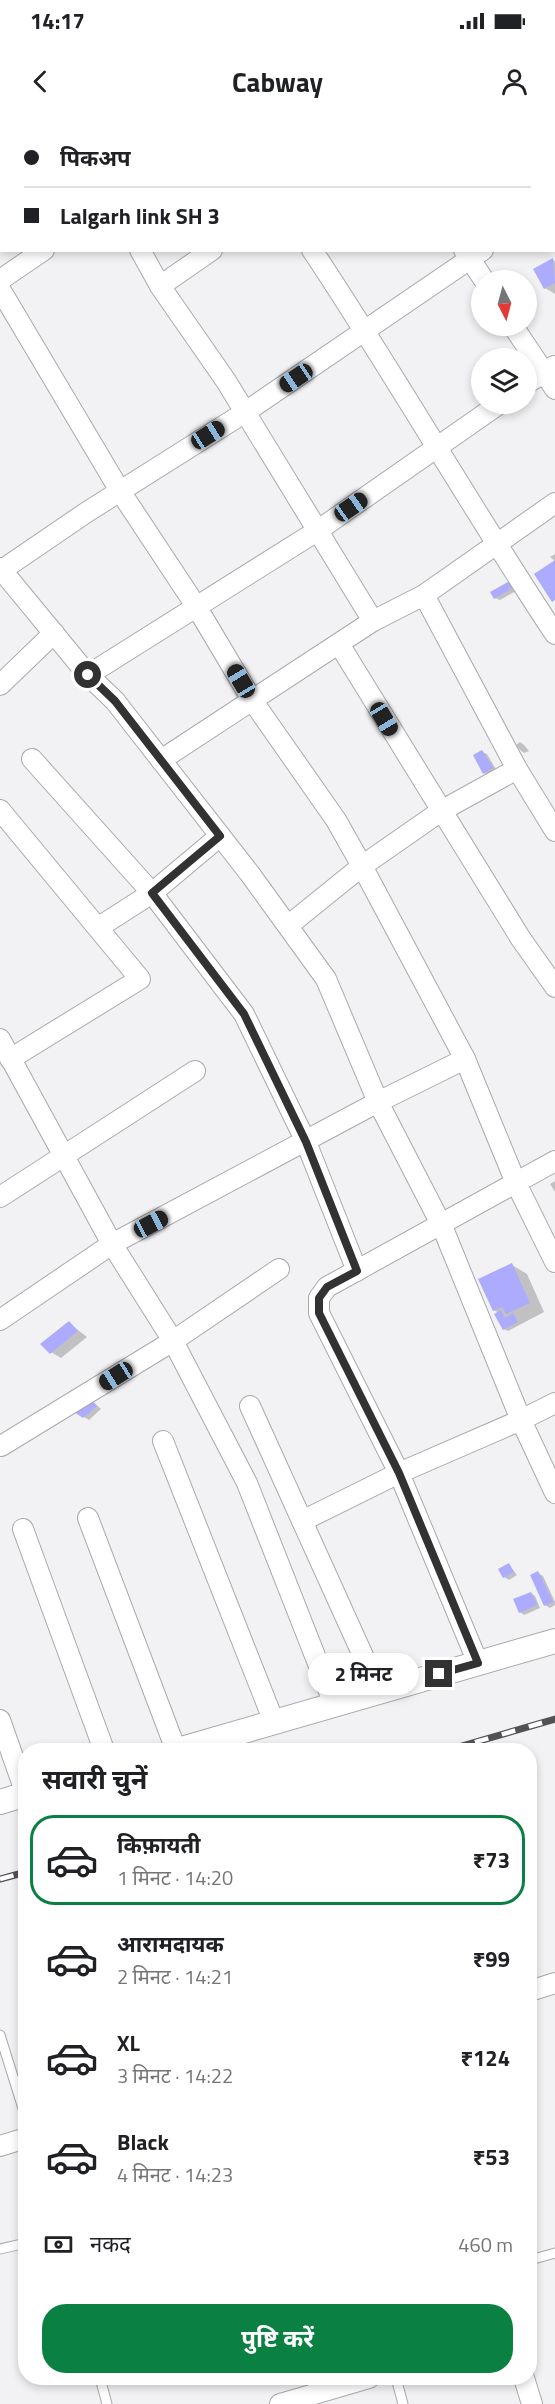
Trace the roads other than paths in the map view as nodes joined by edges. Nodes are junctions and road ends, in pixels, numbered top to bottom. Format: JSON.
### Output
{"nodes":[{"id":1,"x":41,"y":252,"type":"edge"},
{"id":2,"x":141,"y":252,"type":"edge"},
{"id":3,"x":209,"y":252,"type":"edge"},
{"id":4,"x":313,"y":252,"type":"edge"},
{"id":5,"x":473,"y":254,"type":"edge"},
{"id":6,"x":480,"y":270,"type":"edge"},
{"id":7,"x":0,"y":280,"type":"edge"},
{"id":8,"x":160,"y":286,"type":"junction"},
{"id":9,"x":0,"y":289,"type":"edge"},
{"id":10,"x":366,"y":331,"type":"junction"},
{"id":11,"x":521,"y":336,"type":"edge"},
{"id":12,"x":549,"y":369,"type":"edge"},
{"id":13,"x":555,"y":389,"type":"edge"},
{"id":14,"x":244,"y":413,"type":"junction"},
{"id":15,"x":484,"y":414,"type":"edge"},
{"id":16,"x":436,"y":446,"type":"junction"},
{"id":17,"x":120,"y":491,"type":"junction"},
{"id":18,"x":555,"y":502,"type":"edge"},
{"id":19,"x":316,"y":531,"type":"junction"},
{"id":20,"x":496,"y":545,"type":"junction"},
{"id":21,"x":1,"y":569,"type":"edge"},
{"id":22,"x":424,"y":595,"type":"junction"},
{"id":23,"x":196,"y":606,"type":"junction"},
{"id":24,"x":374,"y":621,"type":"junction"},
{"id":25,"x":54,"y":633,"type":"junction"},
{"id":26,"x":555,"y":634,"type":"edge"},
{"id":27,"x":339,"y":644,"type":"junction"},
{"id":28,"x":88,"y":675,"type":"junction"},
{"id":29,"x":0,"y":685,"type":"edge"},
{"id":30,"x":252,"y":700,"type":"junction"},
{"id":31,"x":32,"y":759,"type":"dead end"},
{"id":32,"x":161,"y":760,"type":"junction"},
{"id":33,"x":517,"y":769,"type":"junction"},
{"id":34,"x":0,"y":810,"type":"edge"},
{"id":35,"x":441,"y":811,"type":"junction"},
{"id":36,"x":555,"y":831,"type":"edge"},
{"id":37,"x":220,"y":836,"type":"junction"},
{"id":38,"x":362,"y":866,"type":"junction"},
{"id":39,"x":152,"y":893,"type":"junction"},
{"id":40,"x":289,"y":925,"type":"junction"},
{"id":41,"x":99,"y":927,"type":"junction"},
{"id":42,"x":555,"y":987,"type":"edge"},
{"id":43,"x":0,"y":1039,"type":"edge"},
{"id":44,"x":10,"y":1059,"type":"junction"},
{"id":45,"x":465,"y":1059,"type":"junction"},
{"id":46,"x":195,"y":1071,"type":"dead end"},
{"id":47,"x":378,"y":1102,"type":"junction"},
{"id":48,"x":306,"y":1142,"type":"junction"},
{"id":49,"x":63,"y":1157,"type":"junction"},
{"id":50,"x":555,"y":1161,"type":"edge"},
{"id":51,"x":516,"y":1183,"type":"junction"},
{"id":52,"x":0,"y":1197,"type":"edge"},
{"id":53,"x":442,"y":1226,"type":"junction"},
{"id":54,"x":112,"y":1244,"type":"junction"},
{"id":55,"x":555,"y":1262,"type":"edge"},
{"id":56,"x":279,"y":1269,"type":"dead end"},
{"id":57,"x":357,"y":1271,"type":"junction"},
{"id":58,"x":0,"y":1320,"type":"edge"},
{"id":59,"x":173,"y":1341,"type":"junction"},
{"id":60,"x":555,"y":1403,"type":"edge"},
{"id":61,"x":250,"y":1406,"type":"dead end"},
{"id":62,"x":521,"y":1420,"type":"junction"},
{"id":63,"x":163,"y":1441,"type":"dead end"},
{"id":64,"x":2,"y":1446,"type":"dead end"},
{"id":65,"x":399,"y":1473,"type":"junction"},
{"id":66,"x":555,"y":1493,"type":"edge"},
{"id":67,"x":88,"y":1518,"type":"dead end"},
{"id":68,"x":302,"y":1521,"type":"junction"},
{"id":69,"x":23,"y":1529,"type":"dead end"},
{"id":70,"x":555,"y":1641,"type":"edge"},
{"id":71,"x":478,"y":1663,"type":"junction"},
{"id":72,"x":380,"y":1691,"type":"junction"},
{"id":73,"x":334,"y":1704,"type":"junction"},
{"id":74,"x":0,"y":1720,"type":"edge"},
{"id":75,"x":274,"y":1722,"type":"junction"},
{"id":76,"x":101,"y":1743,"type":"edge"},
{"id":77,"x":174,"y":1743,"type":"edge"},
{"id":78,"x":201,"y":1743,"type":"edge"},
{"id":79,"x":18,"y":1771,"type":"edge"},
{"id":80,"x":18,"y":1796,"type":"edge"},
{"id":81,"x":0,"y":1802,"type":"edge"},
{"id":82,"x":555,"y":1983,"type":"edge"},
{"id":83,"x":537,"y":1989,"type":"edge"},
{"id":84,"x":0,"y":2035,"type":"edge"},
{"id":85,"x":18,"y":2092,"type":"edge"},
{"id":86,"x":18,"y":2140,"type":"edge"},
{"id":87,"x":0,"y":2146,"type":"edge"},
{"id":88,"x":18,"y":2245,"type":"edge"},
{"id":89,"x":0,"y":2249,"type":"edge"},
{"id":90,"x":555,"y":2253,"type":"edge"},
{"id":91,"x":537,"y":2258,"type":"edge"},
{"id":92,"x":102,"y":2385,"type":"edge"},
{"id":93,"x":345,"y":2385,"type":"edge"},
{"id":94,"x":398,"y":2385,"type":"edge"},
{"id":95,"x":526,"y":2385,"type":"edge"},
{"id":96,"x":107,"y":2404,"type":"edge"},
{"id":97,"x":280,"y":2404,"type":"edge"},
{"id":98,"x":403,"y":2404,"type":"edge"},
{"id":99,"x":532,"y":2404,"type":"edge"}],
"edges":[{"from":1,"to":7,"type":"street"},
{"from":2,"to":8,"type":"street"},
{"from":3,"to":8,"type":"street"},
{"from":4,"to":10,"type":"street"},
{"from":5,"to":6,"type":"street"},
{"from":5,"to":10,"type":"street"},
{"from":8,"to":14,"type":"street"},
{"from":9,"to":17,"type":"street"},
{"from":10,"to":14,"type":"street"},
{"from":10,"to":16,"type":"street"},
{"from":11,"to":12,"type":"street"},
{"from":12,"to":13,"type":"street"},
{"from":14,"to":17,"type":"street"},
{"from":14,"to":19,"type":"street"},
{"from":15,"to":16,"type":"street"},
{"from":16,"to":19,"type":"street"},
{"from":16,"to":20,"type":"street"},
{"from":17,"to":21,"type":"street"},
{"from":17,"to":23,"type":"street"},
{"from":18,"to":20,"type":"street"},
{"from":19,"to":23,"type":"street"},
{"from":19,"to":24,"type":"street"},
{"from":20,"to":22,"type":"street"},
{"from":20,"to":26,"type":"street"},
{"from":21,"to":25,"type":"street"},
{"from":22,"to":24,"type":"street"},
{"from":22,"to":33,"type":"street"},
{"from":23,"to":28,"type":"street"},
{"from":23,"to":30,"type":"street"},
{"from":24,"to":27,"type":"street"},
{"from":25,"to":28,"type":"street"},
{"from":25,"to":29,"type":"street"},
{"from":27,"to":30,"type":"street"},
{"from":27,"to":35,"type":"street"},
{"from":28,"to":32,"type":"street"},
{"from":30,"to":32,"type":"street"},
{"from":30,"to":38,"type":"street"},
{"from":31,"to":39,"type":"street"},
{"from":32,"to":37,"type":"street"},
{"from":33,"to":35,"type":"street"},
{"from":33,"to":36,"type":"street"},
{"from":34,"to":41,"type":"street"},
{"from":35,"to":38,"type":"street"},
{"from":35,"to":42,"type":"street"},
{"from":37,"to":39,"type":"street"},
{"from":37,"to":40,"type":"street"},
{"from":38,"to":40,"type":"street"},
{"from":38,"to":45,"type":"street"},
{"from":39,"to":41,"type":"street"},
{"from":39,"to":48,"type":"street"},
{"from":40,"to":47,"type":"street"},
{"from":41,"to":44,"type":"street"},
{"from":43,"to":44,"type":"street"},
{"from":44,"to":49,"type":"street"},
{"from":45,"to":47,"type":"street"},
{"from":45,"to":51,"type":"street"},
{"from":46,"to":49,"type":"street"},
{"from":47,"to":48,"type":"street"},
{"from":47,"to":53,"type":"street"},
{"from":48,"to":54,"type":"street"},
{"from":48,"to":57,"type":"street"},
{"from":49,"to":52,"type":"street"},
{"from":49,"to":54,"type":"street"},
{"from":50,"to":51,"type":"street"},
{"from":51,"to":53,"type":"street"},
{"from":51,"to":55,"type":"street"},
{"from":53,"to":57,"type":"street"},
{"from":53,"to":62,"type":"street"},
{"from":54,"to":58,"type":"street"},
{"from":54,"to":59,"type":"street"},
{"from":56,"to":59,"type":"street"},
{"from":57,"to":65,"type":"street"},
{"from":59,"to":64,"type":"street"},
{"from":59,"to":73,"type":"street"},
{"from":60,"to":62,"type":"street"},
{"from":61,"to":68,"type":"street"},
{"from":62,"to":65,"type":"street"},
{"from":62,"to":66,"type":"street"},
{"from":63,"to":75,"type":"street"},
{"from":65,"to":68,"type":"street"},
{"from":65,"to":71,"type":"street"},
{"from":67,"to":77,"type":"street"},
{"from":68,"to":72,"type":"street"},
{"from":69,"to":76,"type":"street"},
{"from":70,"to":71,"type":"street"},
{"from":71,"to":72,"type":"street"},
{"from":72,"to":73,"type":"street"},
{"from":73,"to":75,"type":"street"},
{"from":74,"to":79,"type":"street"},
{"from":75,"to":78,"type":"street"},
{"from":80,"to":81,"type":"street"},
{"from":82,"to":83,"type":"street"},
{"from":84,"to":85,"type":"lane"},
{"from":86,"to":87,"type":"street"},
{"from":88,"to":89,"type":"lane"},
{"from":90,"to":91,"type":"lane"},
{"from":92,"to":96,"type":"lane"},
{"from":93,"to":97,"type":"street"},
{"from":94,"to":98,"type":"lane"},
{"from":95,"to":99,"type":"street"}]}
